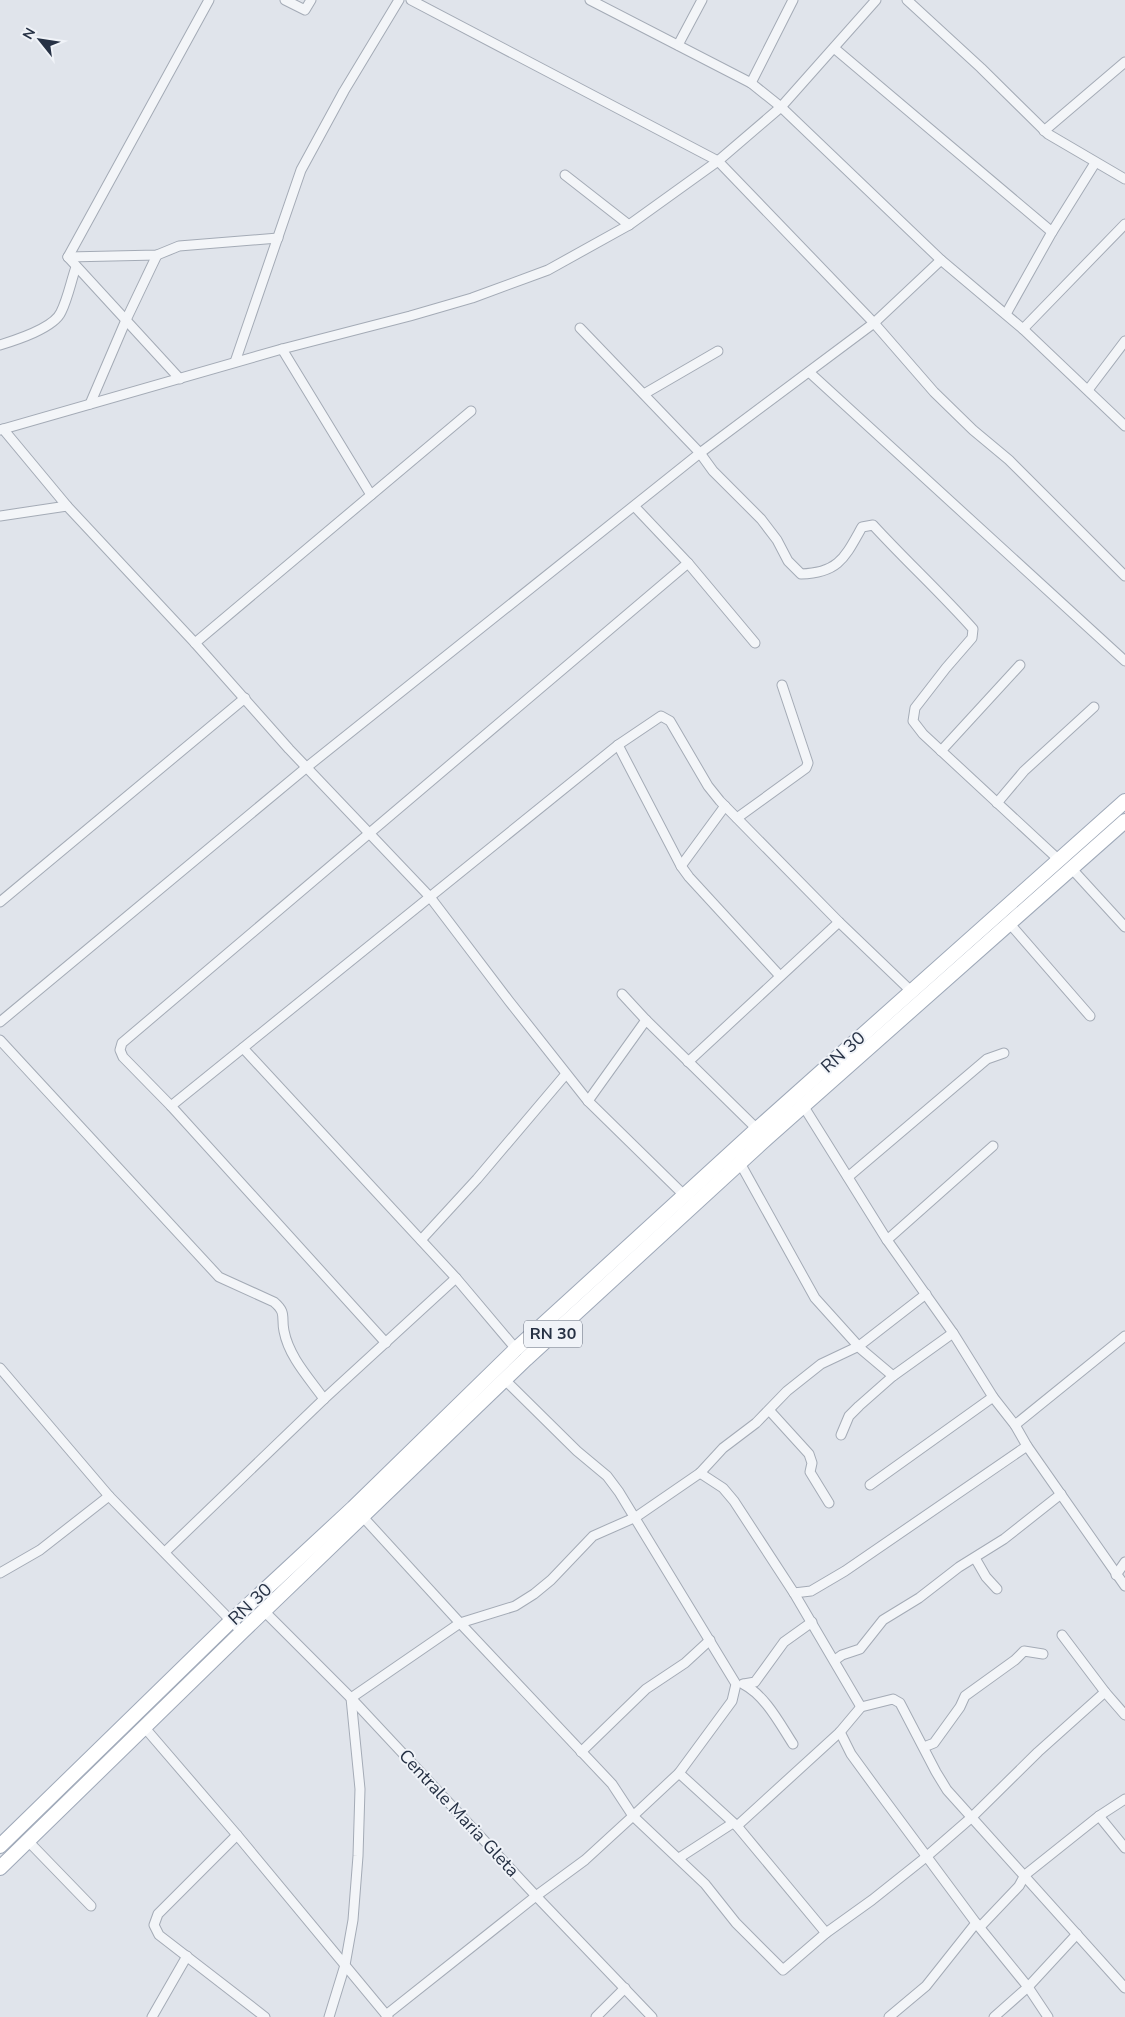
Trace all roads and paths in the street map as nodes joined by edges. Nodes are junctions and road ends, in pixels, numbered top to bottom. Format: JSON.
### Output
{"nodes":[{"id":1,"x":209,"y":0,"type":"edge"},
{"id":2,"x":286,"y":0,"type":"edge"},
{"id":3,"x":311,"y":0,"type":"edge"},
{"id":4,"x":399,"y":0,"type":"edge"},
{"id":5,"x":411,"y":0,"type":"edge"},
{"id":6,"x":590,"y":0,"type":"edge"},
{"id":7,"x":702,"y":0,"type":"edge"},
{"id":8,"x":793,"y":0,"type":"edge"},
{"id":9,"x":876,"y":0,"type":"edge"},
{"id":10,"x":907,"y":0,"type":"edge"},
{"id":11,"x":604,"y":3,"type":"edge"},
{"id":12,"x":917,"y":4,"type":"edge"},
{"id":13,"x":678,"y":45,"type":"junction"},
{"id":14,"x":834,"y":48,"type":"junction"},
{"id":15,"x":1125,"y":62,"type":"edge"},
{"id":16,"x":751,"y":83,"type":"junction"},
{"id":17,"x":781,"y":108,"type":"junction"},
{"id":18,"x":1044,"y":131,"type":"junction"},
{"id":19,"x":718,"y":161,"type":"junction"},
{"id":20,"x":1095,"y":163,"type":"junction"},
{"id":21,"x":566,"y":175,"type":"dead end"},
{"id":22,"x":1124,"y":178,"type":"edge"},
{"id":23,"x":1125,"y":224,"type":"edge"},
{"id":24,"x":628,"y":225,"type":"junction"},
{"id":25,"x":1052,"y":232,"type":"junction"},
{"id":26,"x":278,"y":238,"type":"junction"},
{"id":27,"x":157,"y":255,"type":"junction"},
{"id":28,"x":68,"y":257,"type":"junction"},
{"id":29,"x":942,"y":260,"type":"junction"},
{"id":30,"x":76,"y":267,"type":"junction"},
{"id":31,"x":1006,"y":314,"type":"junction"},
{"id":32,"x":126,"y":320,"type":"junction"},
{"id":33,"x":874,"y":322,"type":"junction"},
{"id":34,"x":580,"y":328,"type":"dead end"},
{"id":35,"x":1023,"y":329,"type":"junction"},
{"id":36,"x":1125,"y":341,"type":"edge"},
{"id":37,"x":0,"y":345,"type":"edge"},
{"id":38,"x":282,"y":349,"type":"junction"},
{"id":39,"x":718,"y":351,"type":"dead end"},
{"id":40,"x":236,"y":362,"type":"junction"},
{"id":41,"x":809,"y":372,"type":"junction"},
{"id":42,"x":180,"y":379,"type":"junction"},
{"id":43,"x":1088,"y":390,"type":"junction"},
{"id":44,"x":644,"y":394,"type":"junction"},
{"id":45,"x":90,"y":404,"type":"junction"},
{"id":46,"x":471,"y":411,"type":"dead end"},
{"id":47,"x":1125,"y":426,"type":"edge"},
{"id":48,"x":1,"y":429,"type":"edge"},
{"id":49,"x":700,"y":453,"type":"junction"},
{"id":50,"x":371,"y":495,"type":"junction"},
{"id":51,"x":67,"y":506,"type":"junction"},
{"id":52,"x":635,"y":507,"type":"junction"},
{"id":53,"x":0,"y":516,"type":"edge"},
{"id":54,"x":688,"y":563,"type":"junction"},
{"id":55,"x":1125,"y":576,"type":"edge"},
{"id":56,"x":195,"y":643,"type":"junction"},
{"id":57,"x":755,"y":643,"type":"dead end"},
{"id":58,"x":1125,"y":661,"type":"edge"},
{"id":59,"x":1020,"y":665,"type":"dead end"},
{"id":60,"x":782,"y":685,"type":"dead end"},
{"id":61,"x":244,"y":698,"type":"junction"},
{"id":62,"x":1094,"y":707,"type":"dead end"},
{"id":63,"x":618,"y":745,"type":"junction"},
{"id":64,"x":941,"y":751,"type":"junction"},
{"id":65,"x":307,"y":767,"type":"junction"},
{"id":66,"x":1125,"y":801,"type":"edge"},
{"id":67,"x":998,"y":803,"type":"junction"},
{"id":68,"x":726,"y":806,"type":"junction"},
{"id":69,"x":737,"y":818,"type":"junction"},
{"id":70,"x":1125,"y":820,"type":"edge"},
{"id":71,"x":370,"y":833,"type":"junction"},
{"id":72,"x":1059,"y":860,"type":"junction"},
{"id":73,"x":681,"y":866,"type":"junction"},
{"id":74,"x":1072,"y":869,"type":"junction"},
{"id":75,"x":430,"y":897,"type":"junction"},
{"id":76,"x":0,"y":902,"type":"edge"},
{"id":77,"x":839,"y":922,"type":"junction"},
{"id":78,"x":1010,"y":924,"type":"junction"},
{"id":79,"x":1125,"y":928,"type":"edge"},
{"id":80,"x":780,"y":976,"type":"junction"},
{"id":81,"x":911,"y":991,"type":"junction"},
{"id":82,"x":622,"y":994,"type":"dead end"},
{"id":83,"x":1090,"y":1016,"type":"dead end"},
{"id":84,"x":646,"y":1020,"type":"junction"},
{"id":85,"x":0,"y":1022,"type":"edge"},
{"id":86,"x":0,"y":1040,"type":"edge"},
{"id":87,"x":243,"y":1048,"type":"junction"},
{"id":88,"x":1004,"y":1053,"type":"dead end"},
{"id":89,"x":688,"y":1062,"type":"junction"},
{"id":90,"x":566,"y":1074,"type":"junction"},
{"id":91,"x":588,"y":1101,"type":"junction"},
{"id":92,"x":171,"y":1106,"type":"junction"},
{"id":93,"x":804,"y":1107,"type":"junction"},
{"id":94,"x":757,"y":1129,"type":"junction"},
{"id":95,"x":992,"y":1146,"type":"dead end"},
{"id":96,"x":740,"y":1163,"type":"junction"},
{"id":97,"x":848,"y":1177,"type":"junction"},
{"id":98,"x":685,"y":1196,"type":"junction"},
{"id":99,"x":421,"y":1240,"type":"junction"},
{"id":100,"x":887,"y":1240,"type":"junction"},
{"id":101,"x":456,"y":1278,"type":"junction"},
{"id":102,"x":926,"y":1294,"type":"junction"},
{"id":103,"x":953,"y":1333,"type":"junction"},
{"id":104,"x":1125,"y":1336,"type":"edge"},
{"id":105,"x":386,"y":1343,"type":"junction"},
{"id":106,"x":859,"y":1346,"type":"junction"},
{"id":107,"x":516,"y":1349,"type":"junction"},
{"id":108,"x":0,"y":1368,"type":"edge"},
{"id":109,"x":893,"y":1376,"type":"junction"},
{"id":110,"x":505,"y":1380,"type":"junction"},
{"id":111,"x":993,"y":1397,"type":"junction"},
{"id":112,"x":324,"y":1399,"type":"junction"},
{"id":113,"x":769,"y":1410,"type":"junction"},
{"id":114,"x":1015,"y":1425,"type":"junction"},
{"id":115,"x":841,"y":1435,"type":"dead end"},
{"id":116,"x":1027,"y":1446,"type":"junction"},
{"id":117,"x":700,"y":1473,"type":"junction"},
{"id":118,"x":870,"y":1485,"type":"dead end"},
{"id":119,"x":1060,"y":1494,"type":"junction"},
{"id":120,"x":109,"y":1496,"type":"junction"},
{"id":121,"x":829,"y":1503,"type":"dead end"},
{"id":122,"x":363,"y":1517,"type":"junction"},
{"id":123,"x":636,"y":1518,"type":"junction"},
{"id":124,"x":165,"y":1552,"type":"junction"},
{"id":125,"x":975,"y":1558,"type":"junction"},
{"id":126,"x":1125,"y":1562,"type":"edge"},
{"id":127,"x":2,"y":1569,"type":"edge"},
{"id":128,"x":1116,"y":1575,"type":"junction"},
{"id":129,"x":1125,"y":1586,"type":"edge"},
{"id":130,"x":997,"y":1589,"type":"dead end"},
{"id":131,"x":794,"y":1593,"type":"junction"},
{"id":132,"x":264,"y":1611,"type":"junction"},
{"id":133,"x":231,"y":1621,"type":"junction"},
{"id":134,"x":812,"y":1622,"type":"junction"},
{"id":135,"x":460,"y":1623,"type":"junction"},
{"id":136,"x":242,"y":1632,"type":"junction"},
{"id":137,"x":1062,"y":1634,"type":"dead end"},
{"id":138,"x":710,"y":1640,"type":"junction"},
{"id":139,"x":1043,"y":1654,"type":"dead end"},
{"id":140,"x":835,"y":1660,"type":"junction"},
{"id":141,"x":740,"y":1684,"type":"junction"},
{"id":142,"x":1105,"y":1692,"type":"junction"},
{"id":143,"x":350,"y":1698,"type":"junction"},
{"id":144,"x":862,"y":1707,"type":"junction"},
{"id":145,"x":1125,"y":1715,"type":"edge"},
{"id":146,"x":145,"y":1728,"type":"junction"},
{"id":147,"x":840,"y":1732,"type":"junction"},
{"id":148,"x":793,"y":1744,"type":"dead end"},
{"id":149,"x":924,"y":1747,"type":"junction"},
{"id":150,"x":581,"y":1752,"type":"junction"},
{"id":151,"x":678,"y":1773,"type":"junction"},
{"id":152,"x":1125,"y":1799,"type":"edge"},
{"id":153,"x":634,"y":1816,"type":"junction"},
{"id":154,"x":1098,"y":1816,"type":"junction"},
{"id":155,"x":972,"y":1817,"type":"junction"},
{"id":156,"x":735,"y":1824,"type":"junction"},
{"id":157,"x":237,"y":1835,"type":"junction"},
{"id":158,"x":28,"y":1841,"type":"junction"},
{"id":159,"x":0,"y":1846,"type":"edge"},
{"id":160,"x":1125,"y":1848,"type":"edge"},
{"id":161,"x":926,"y":1857,"type":"junction"},
{"id":162,"x":679,"y":1858,"type":"junction"},
{"id":163,"x":0,"y":1868,"type":"edge"},
{"id":164,"x":1026,"y":1875,"type":"junction"},
{"id":165,"x":536,"y":1896,"type":"junction"},
{"id":166,"x":91,"y":1906,"type":"dead end"},
{"id":167,"x":978,"y":1925,"type":"junction"},
{"id":168,"x":826,"y":1933,"type":"junction"},
{"id":169,"x":1076,"y":1934,"type":"junction"},
{"id":170,"x":187,"y":1956,"type":"junction"},
{"id":171,"x":345,"y":1965,"type":"junction"},
{"id":172,"x":1028,"y":1987,"type":"junction"},
{"id":173,"x":625,"y":1988,"type":"junction"},
{"id":174,"x":1125,"y":1988,"type":"edge"},
{"id":175,"x":387,"y":2016,"type":"edge"},
{"id":176,"x":152,"y":2017,"type":"edge"},
{"id":177,"x":265,"y":2017,"type":"edge"},
{"id":178,"x":329,"y":2017,"type":"edge"},
{"id":179,"x":596,"y":2017,"type":"edge"},
{"id":180,"x":652,"y":2017,"type":"edge"},
{"id":181,"x":889,"y":2017,"type":"edge"},
{"id":182,"x":994,"y":2017,"type":"edge"},
{"id":183,"x":1048,"y":2017,"type":"edge"}],
"edges":[{"from":1,"to":28,"type":"street"},
{"from":2,"to":3,"type":"street"},
{"from":4,"to":26,"type":"street"},
{"from":5,"to":19,"type":"street"},
{"from":6,"to":11,"type":"street"},
{"from":7,"to":13,"type":"street"},
{"from":8,"to":16,"type":"street"},
{"from":9,"to":14,"type":"street"},
{"from":10,"to":12,"type":"street"},
{"from":11,"to":13,"type":"street"},
{"from":12,"to":18,"type":"street"},
{"from":13,"to":16,"type":"street"},
{"from":14,"to":17,"type":"street"},
{"from":14,"to":25,"type":"street"},
{"from":15,"to":18,"type":"street"},
{"from":16,"to":17,"type":"street"},
{"from":17,"to":19,"type":"street"},
{"from":17,"to":29,"type":"street"},
{"from":18,"to":20,"type":"street"},
{"from":19,"to":24,"type":"street"},
{"from":19,"to":33,"type":"street"},
{"from":20,"to":22,"type":"street"},
{"from":20,"to":25,"type":"street"},
{"from":21,"to":24,"type":"street"},
{"from":23,"to":35,"type":"street"},
{"from":24,"to":38,"type":"street"},
{"from":25,"to":31,"type":"street"},
{"from":26,"to":27,"type":"street"},
{"from":26,"to":40,"type":"street"},
{"from":27,"to":28,"type":"street"},
{"from":27,"to":32,"type":"street"},
{"from":28,"to":30,"type":"street"},
{"from":29,"to":31,"type":"street"},
{"from":29,"to":33,"type":"street"},
{"from":30,"to":32,"type":"street"},
{"from":30,"to":37,"type":"street"},
{"from":31,"to":35,"type":"street"},
{"from":32,"to":42,"type":"street"},
{"from":32,"to":45,"type":"street"},
{"from":33,"to":41,"type":"street"},
{"from":33,"to":55,"type":"street"},
{"from":34,"to":44,"type":"street"},
{"from":35,"to":43,"type":"street"},
{"from":36,"to":43,"type":"street"},
{"from":38,"to":40,"type":"street"},
{"from":38,"to":50,"type":"street"},
{"from":39,"to":44,"type":"street"},
{"from":40,"to":42,"type":"street"},
{"from":41,"to":49,"type":"street"},
{"from":41,"to":58,"type":"street"},
{"from":42,"to":45,"type":"street"},
{"from":43,"to":47,"type":"street"},
{"from":44,"to":49,"type":"street"},
{"from":45,"to":48,"type":"street"},
{"from":46,"to":50,"type":"street"},
{"from":48,"to":51,"type":"street"},
{"from":49,"to":52,"type":"street"},
{"from":49,"to":64,"type":"street"},
{"from":50,"to":56,"type":"street"},
{"from":51,"to":53,"type":"street"},
{"from":51,"to":56,"type":"street"},
{"from":52,"to":54,"type":"street"},
{"from":52,"to":65,"type":"street"},
{"from":54,"to":57,"type":"street"},
{"from":54,"to":71,"type":"street"},
{"from":56,"to":61,"type":"street"},
{"from":59,"to":64,"type":"street"},
{"from":60,"to":69,"type":"street"},
{"from":61,"to":65,"type":"street"},
{"from":61,"to":76,"type":"street"},
{"from":62,"to":67,"type":"street"},
{"from":63,"to":68,"type":"street"},
{"from":63,"to":73,"type":"street"},
{"from":63,"to":75,"type":"street"},
{"from":64,"to":67,"type":"street"},
{"from":65,"to":71,"type":"street"},
{"from":65,"to":85,"type":"street"},
{"from":66,"to":72,"type":"main road","name":"RN 30","number":"RN 30"},
{"from":67,"to":72,"type":"street"},
{"from":68,"to":69,"type":"street"},
{"from":68,"to":73,"type":"street"},
{"from":69,"to":77,"type":"street"},
{"from":70,"to":74,"type":"main road","number":"RN 30"},
{"from":71,"to":75,"type":"street"},
{"from":71,"to":92,"type":"street"},
{"from":72,"to":81,"type":"main road","name":"RN 30","number":"RN 30"},
{"from":73,"to":80,"type":"street"},
{"from":74,"to":78,"type":"main road","number":"RN 30"},
{"from":74,"to":79,"type":"street"},
{"from":75,"to":87,"type":"street"},
{"from":75,"to":90,"type":"street"},
{"from":77,"to":80,"type":"street"},
{"from":77,"to":81,"type":"street"},
{"from":78,"to":83,"type":"street"},
{"from":78,"to":93,"type":"main road","number":"RN 30"},
{"from":80,"to":89,"type":"street"},
{"from":81,"to":94,"type":"main road","name":"RN 30","number":"RN 30"},
{"from":82,"to":84,"type":"street"},
{"from":84,"to":89,"type":"street"},
{"from":84,"to":91,"type":"street"},
{"from":86,"to":112,"type":"street"},
{"from":87,"to":92,"type":"street"},
{"from":87,"to":99,"type":"street"},
{"from":88,"to":97,"type":"street"},
{"from":89,"to":94,"type":"street"},
{"from":90,"to":91,"type":"street"},
{"from":90,"to":99,"type":"street"},
{"from":91,"to":98,"type":"street"},
{"from":92,"to":105,"type":"street"},
{"from":93,"to":96,"type":"main road","number":"RN 30"},
{"from":93,"to":97,"type":"street"},
{"from":94,"to":98,"type":"main road","name":"RN 30","number":"RN 30"},
{"from":95,"to":100,"type":"street"},
{"from":96,"to":106,"type":"street"},
{"from":96,"to":110,"type":"main road","number":"RN 30"},
{"from":97,"to":100,"type":"street"},
{"from":98,"to":107,"type":"main road","name":"RN 30","number":"RN 30"},
{"from":99,"to":101,"type":"street"},
{"from":100,"to":102,"type":"street"},
{"from":101,"to":105,"type":"street"},
{"from":101,"to":107,"type":"street"},
{"from":102,"to":103,"type":"street"},
{"from":102,"to":106,"type":"street"},
{"from":103,"to":109,"type":"street"},
{"from":103,"to":111,"type":"street"},
{"from":104,"to":114,"type":"street"},
{"from":105,"to":112,"type":"street"},
{"from":106,"to":109,"type":"street"},
{"from":106,"to":113,"type":"street"},
{"from":107,"to":133,"type":"main road","name":"RN 30","number":"RN 30"},
{"from":108,"to":120,"type":"street"},
{"from":109,"to":115,"type":"street"},
{"from":110,"to":122,"type":"main road","number":"RN 30"},
{"from":110,"to":123,"type":"street"},
{"from":111,"to":114,"type":"street"},
{"from":111,"to":118,"type":"street"},
{"from":112,"to":124,"type":"street"},
{"from":113,"to":117,"type":"street"},
{"from":113,"to":121,"type":"street"},
{"from":114,"to":116,"type":"street"},
{"from":116,"to":119,"type":"street"},
{"from":116,"to":131,"type":"street"},
{"from":117,"to":123,"type":"street"},
{"from":117,"to":131,"type":"street"},
{"from":119,"to":125,"type":"street"},
{"from":119,"to":128,"type":"street"},
{"from":120,"to":124,"type":"street"},
{"from":120,"to":127,"type":"street"},
{"from":122,"to":132,"type":"main road","number":"RN 30"},
{"from":122,"to":135,"type":"street"},
{"from":123,"to":135,"type":"street"},
{"from":123,"to":138,"type":"street"},
{"from":124,"to":133,"type":"street"},
{"from":125,"to":130,"type":"street"},
{"from":125,"to":140,"type":"street"},
{"from":126,"to":128,"type":"street"},
{"from":128,"to":129,"type":"street"},
{"from":131,"to":134,"type":"street"},
{"from":132,"to":136,"type":"main road","number":"RN 30"},
{"from":132,"to":143,"type":"street","name":"Centrale Maria Gleta"},
{"from":133,"to":136,"type":"street"},
{"from":133,"to":159,"type":"main road","name":"RN 30","number":"RN 30"},
{"from":134,"to":140,"type":"street"},
{"from":134,"to":141,"type":"street"},
{"from":135,"to":143,"type":"street"},
{"from":135,"to":150,"type":"street"},
{"from":136,"to":146,"type":"main road","number":"RN 30"},
{"from":137,"to":142,"type":"street"},
{"from":138,"to":141,"type":"street"},
{"from":138,"to":150,"type":"street"},
{"from":139,"to":149,"type":"street"},
{"from":140,"to":144,"type":"street"},
{"from":141,"to":148,"type":"street"},
{"from":141,"to":151,"type":"street"},
{"from":142,"to":145,"type":"street"},
{"from":142,"to":155,"type":"street"},
{"from":143,"to":165,"type":"street","name":"Centrale Maria Gleta"},
{"from":143,"to":171,"type":"street"},
{"from":144,"to":147,"type":"street"},
{"from":144,"to":149,"type":"street"},
{"from":146,"to":157,"type":"street"},
{"from":146,"to":158,"type":"main road","number":"RN 30"},
{"from":147,"to":156,"type":"street"},
{"from":147,"to":161,"type":"street"},
{"from":149,"to":155,"type":"street"},
{"from":150,"to":153,"type":"street"},
{"from":151,"to":153,"type":"street"},
{"from":151,"to":156,"type":"street"},
{"from":152,"to":154,"type":"street"},
{"from":153,"to":162,"type":"street"},
{"from":153,"to":165,"type":"street"},
{"from":154,"to":160,"type":"street"},
{"from":154,"to":164,"type":"street"},
{"from":155,"to":161,"type":"street"},
{"from":155,"to":164,"type":"street"},
{"from":156,"to":162,"type":"street"},
{"from":156,"to":168,"type":"street"},
{"from":157,"to":170,"type":"street"},
{"from":157,"to":171,"type":"street"},
{"from":158,"to":163,"type":"main road","number":"RN 30"},
{"from":158,"to":166,"type":"street"},
{"from":161,"to":167,"type":"street"},
{"from":161,"to":168,"type":"street"},
{"from":162,"to":168,"type":"street"},
{"from":164,"to":167,"type":"street"},
{"from":164,"to":169,"type":"street"},
{"from":165,"to":173,"type":"street","name":"Centrale Maria Gleta"},
{"from":165,"to":175,"type":"street"},
{"from":167,"to":172,"type":"street"},
{"from":167,"to":181,"type":"street"},
{"from":169,"to":172,"type":"street"},
{"from":169,"to":174,"type":"street"},
{"from":170,"to":176,"type":"street"},
{"from":170,"to":177,"type":"street"},
{"from":171,"to":175,"type":"street"},
{"from":171,"to":178,"type":"street"},
{"from":172,"to":182,"type":"street"},
{"from":172,"to":183,"type":"street"},
{"from":173,"to":179,"type":"street"},
{"from":173,"to":180,"type":"street","name":"Centrale Maria Gleta"}]}
